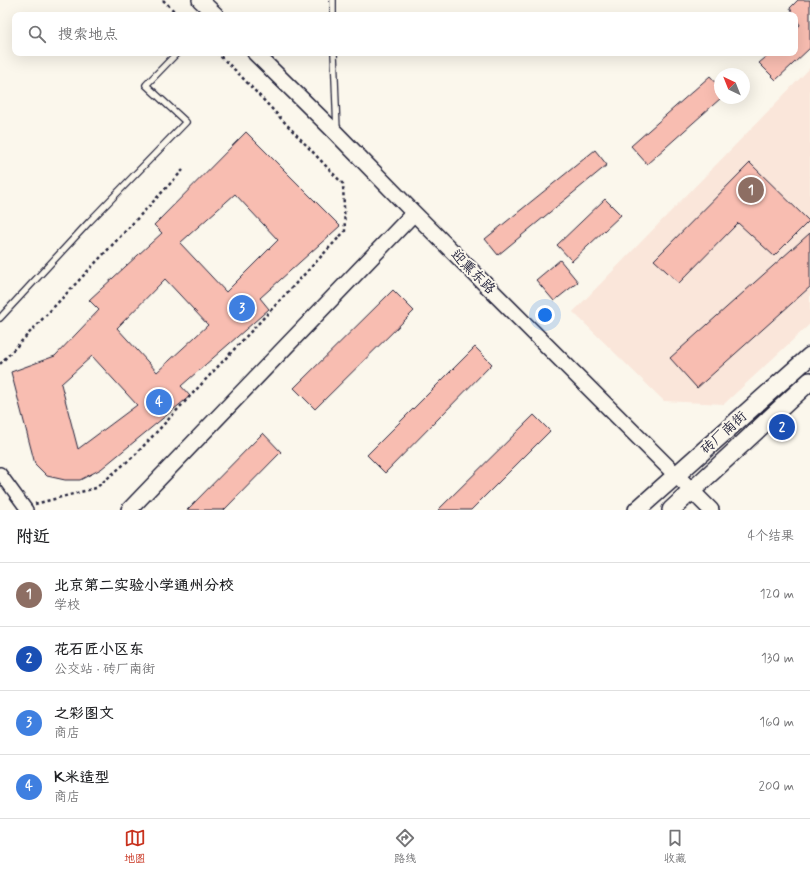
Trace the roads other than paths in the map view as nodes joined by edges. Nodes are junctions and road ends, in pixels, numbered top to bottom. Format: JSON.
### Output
{"nodes":[{"id":1,"x":200,"y":0,"type":"edge"},
{"id":2,"x":332,"y":0,"type":"edge"},
{"id":3,"x":212,"y":12,"type":"edge"},
{"id":4,"x":333,"y":12,"type":"edge"},
{"id":5,"x":174,"y":56,"type":"edge"},
{"id":6,"x":258,"y":56,"type":"edge"},
{"id":7,"x":334,"y":56,"type":"edge"},
{"id":8,"x":337,"y":134,"type":"junction"},
{"id":9,"x":414,"y":213,"type":"junction"},
{"id":10,"x":0,"y":318,"type":"edge"},
{"id":11,"x":810,"y":356,"type":"edge"},
{"id":12,"x":810,"y":380,"type":"edge"},
{"id":13,"x":0,"y":473,"type":"edge"},
{"id":14,"x":677,"y":475,"type":"junction"},
{"id":15,"x":692,"y":490,"type":"junction"},
{"id":16,"x":26,"y":508,"type":"edge"},
{"id":17,"x":130,"y":510,"type":"edge"},
{"id":18,"x":637,"y":510,"type":"edge"},
{"id":19,"x":671,"y":510,"type":"edge"},
{"id":20,"x":711,"y":510,"type":"edge"}],
"edges":[{"from":1,"to":3,"type":"street"},
{"from":2,"to":4,"type":"lane"},
{"from":5,"to":10,"type":"lane"},
{"from":6,"to":8,"type":"street","name":"迎熏东路"},
{"from":7,"to":8,"type":"lane"},
{"from":8,"to":9,"type":"street","name":"迎熏东路"},
{"from":9,"to":14,"type":"street","name":"迎熏东路"},
{"from":9,"to":17,"type":"street"},
{"from":11,"to":14,"type":"main road","name":"砖厂南街"},
{"from":12,"to":15,"type":"main road","name":"砖厂南街"},
{"from":13,"to":16,"type":"street"},
{"from":14,"to":15,"type":"street","name":"迎熏东路"},
{"from":14,"to":18,"type":"main road","name":"砖厂南街"},
{"from":15,"to":19,"type":"main road","name":"砖厂南街"},
{"from":15,"to":20,"type":"street","name":"迎熏东路"}]}
